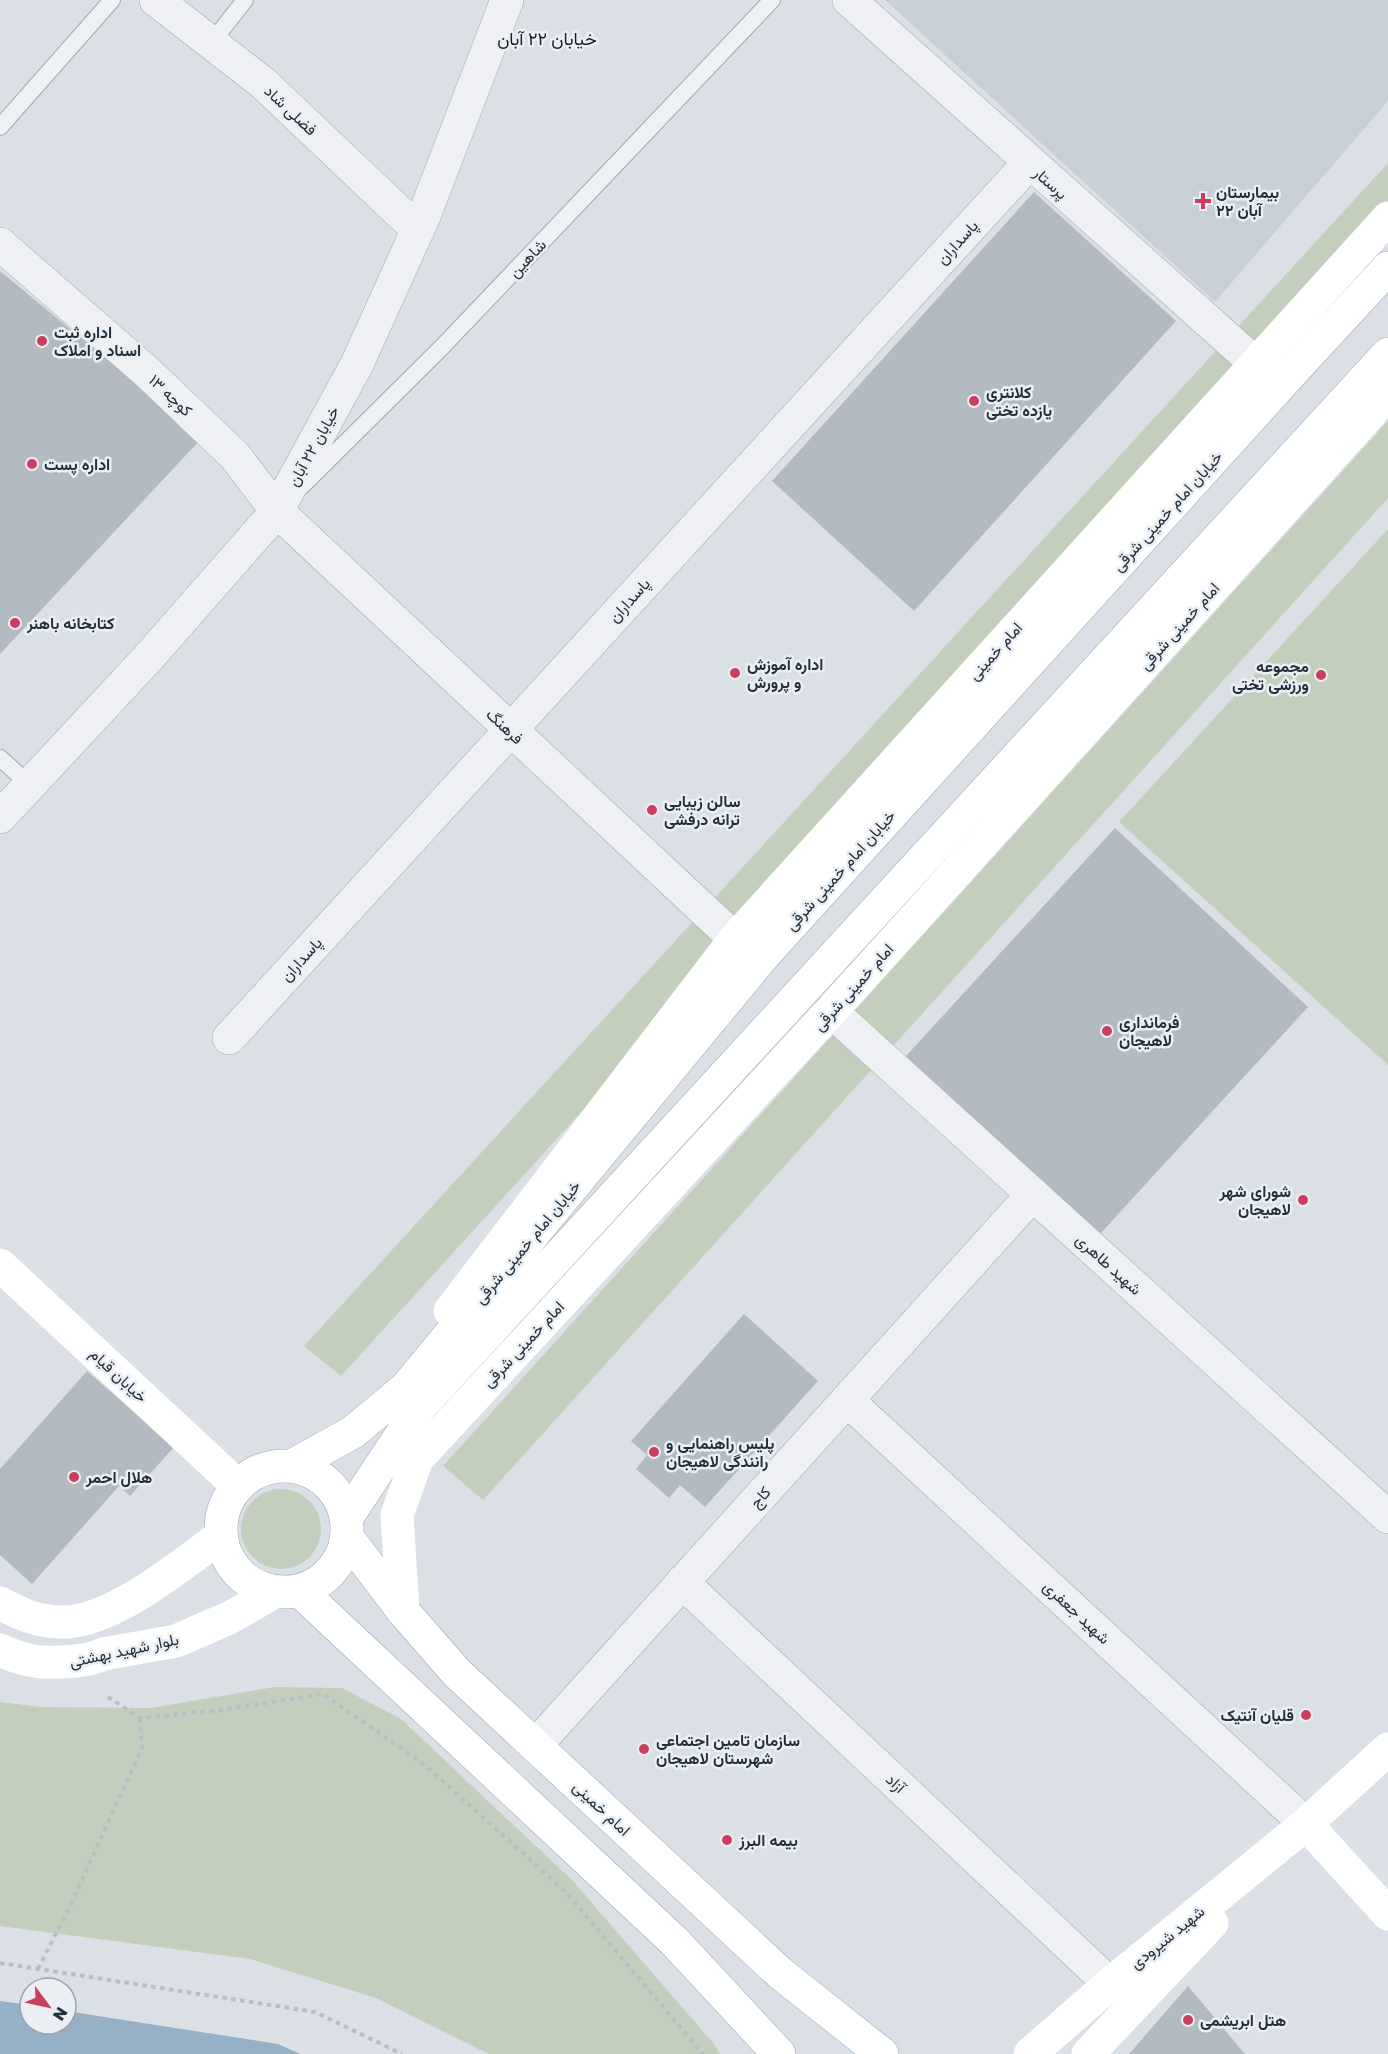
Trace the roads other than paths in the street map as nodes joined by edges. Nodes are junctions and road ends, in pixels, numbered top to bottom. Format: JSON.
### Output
{"nodes":[{"id":1,"x":112,"y":0,"type":"edge"},
{"id":2,"x":156,"y":0,"type":"edge"},
{"id":3,"x":245,"y":0,"type":"edge"},
{"id":4,"x":507,"y":0,"type":"edge"},
{"id":5,"x":772,"y":0,"type":"edge"},
{"id":6,"x":849,"y":0,"type":"edge"},
{"id":7,"x":212,"y":42,"type":"junction"},
{"id":8,"x":0,"y":127,"type":"edge"},
{"id":9,"x":1029,"y":163,"type":"junction"},
{"id":10,"x":1388,"y":218,"type":"edge"},
{"id":11,"x":418,"y":230,"type":"junction"},
{"id":12,"x":0,"y":244,"type":"edge"},
{"id":13,"x":1388,"y":268,"type":"edge"},
{"id":14,"x":1388,"y":354,"type":"edge"},
{"id":15,"x":1255,"y":363,"type":"junction"},
{"id":16,"x":1388,"y":394,"type":"edge"},
{"id":17,"x":277,"y":511,"type":"junction"},
{"id":18,"x":510,"y":730,"type":"junction"},
{"id":19,"x":0,"y":758,"type":"edge"},
{"id":20,"x":30,"y":785,"type":"junction"},
{"id":21,"x":0,"y":816,"type":"edge"},
{"id":22,"x":735,"y":939,"type":"junction"},
{"id":23,"x":831,"y":1011,"type":"junction"},
{"id":24,"x":229,"y":1038,"type":"dead end"},
{"id":25,"x":1033,"y":1194,"type":"junction"},
{"id":26,"x":0,"y":1265,"type":"edge"},
{"id":27,"x":847,"y":1400,"type":"junction"},
{"id":28,"x":353,"y":1431,"type":"junction"},
{"id":29,"x":292,"y":1466,"type":"junction"},
{"id":30,"x":238,"y":1486,"type":"junction"},
{"id":31,"x":1388,"y":1517,"type":"edge"},
{"id":32,"x":347,"y":1527,"type":"junction"},
{"id":33,"x":221,"y":1536,"type":"junction"},
{"id":34,"x":682,"y":1582,"type":"junction"},
{"id":35,"x":287,"y":1591,"type":"junction"},
{"id":36,"x":0,"y":1603,"type":"edge"},
{"id":37,"x":403,"y":1611,"type":"junction"},
{"id":38,"x":0,"y":1650,"type":"edge"},
{"id":39,"x":535,"y":1746,"type":"junction"},
{"id":40,"x":1388,"y":1749,"type":"edge"},
{"id":41,"x":1306,"y":1824,"type":"junction"},
{"id":42,"x":1388,"y":1914,"type":"edge"},
{"id":43,"x":1110,"y":1984,"type":"junction"},
{"id":44,"x":779,"y":2054,"type":"edge"},
{"id":45,"x":882,"y":2054,"type":"edge"},
{"id":46,"x":1030,"y":2054,"type":"edge"},
{"id":47,"x":1088,"y":2054,"type":"edge"}],
"edges":[{"from":1,"to":8,"type":"lane"},
{"from":2,"to":7,"type":"street","name":"فضلی شاد"},
{"from":3,"to":7,"type":"lane"},
{"from":4,"to":11,"type":"street","name":"خیابان ۲۲ آبان"},
{"from":5,"to":17,"type":"lane","name":"شاهین"},
{"from":6,"to":9,"type":"street","name":"پرستار"},
{"from":7,"to":11,"type":"street","name":"فضلی شاد"},
{"from":9,"to":15,"type":"street","name":"پرستار"},
{"from":9,"to":18,"type":"street","name":"پاسداران"},
{"from":10,"to":15,"type":"main road"},
{"from":11,"to":17,"type":"street","name":"خیابان ۲۲ آبان"},
{"from":12,"to":17,"type":"street","name":"کوچه ۱۳"},
{"from":13,"to":28,"type":"main road","name":"خیابان امام خمینی شرقی"},
{"from":14,"to":32,"type":"main road","name":"خیابان امام خمینی شرقی"},
{"from":15,"to":22,"type":"main road","name":"امام خمینی"},
{"from":16,"to":23,"type":"main road","name":"امام خمینی شرقی"},
{"from":17,"to":18,"type":"street","name":"فرهنگ"},
{"from":17,"to":20,"type":"street","name":"خیابان ۲۲ آبان"},
{"from":18,"to":22,"type":"street","name":"فرهنگ"},
{"from":18,"to":24,"type":"street","name":"پاسداران"},
{"from":19,"to":20,"type":"lane"},
{"from":20,"to":21,"type":"street","name":"خیابان ۲۲ آبان"},
{"from":22,"to":28,"type":"main road"},
{"from":23,"to":25,"type":"street","name":"شهید طاهری"},
{"from":23,"to":37,"type":"main road","name":"امام خمینی شرقی"},
{"from":25,"to":27,"type":"street","name":"کاج"},
{"from":25,"to":31,"type":"street","name":"شهید طاهری"},
{"from":26,"to":30,"type":"main road","name":"خیابان قیام"},
{"from":27,"to":34,"type":"street","name":"کاج"},
{"from":27,"to":41,"type":"street","name":"شهید جعفری"},
{"from":28,"to":29,"type":"main road","name":"خیابان امام خمینی شرقی"},
{"from":29,"to":30,"type":"main road"},
{"from":29,"to":32,"type":"main road"},
{"from":30,"to":33,"type":"main road"},
{"from":32,"to":35,"type":"main road"},
{"from":32,"to":37,"type":"main road","name":"امام خمینی"},
{"from":33,"to":35,"type":"main road"},
{"from":33,"to":36,"type":"main road"},
{"from":34,"to":39,"type":"street","name":"کاج"},
{"from":34,"to":43,"type":"street","name":"آزاد"},
{"from":35,"to":38,"type":"main road","name":"بلوار شهید بهشتی"},
{"from":35,"to":44,"type":"main road"},
{"from":37,"to":39,"type":"main road","name":"امام خمینی"},
{"from":39,"to":45,"type":"main road","name":"امام خمینی"},
{"from":40,"to":41,"type":"main road","name":"شهید شیرودی"},
{"from":41,"to":42,"type":"main road"},
{"from":41,"to":43,"type":"main road","name":"شهید شیرودی"},
{"from":41,"to":47,"type":"main road","name":"شهید شیرودی"},
{"from":43,"to":46,"type":"main road","name":"شهید شیرودی"}]}
